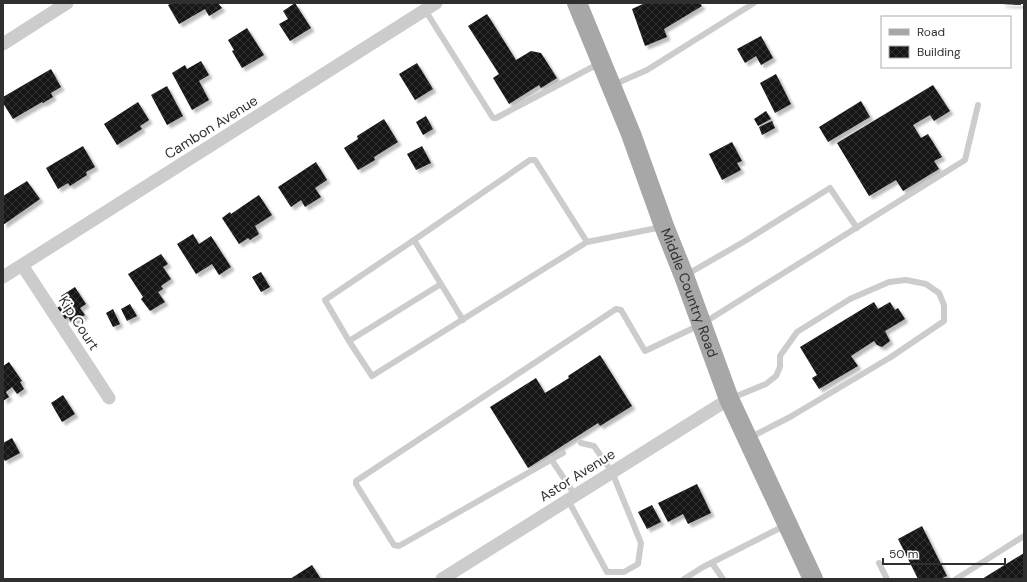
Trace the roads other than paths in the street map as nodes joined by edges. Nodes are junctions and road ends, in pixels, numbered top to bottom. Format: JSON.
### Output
{"nodes":[{"id":1,"x":67,"y":3,"type":"edge"},
{"id":2,"x":436,"y":3,"type":"edge"},
{"id":3,"x":577,"y":3,"type":"edge"},
{"id":4,"x":740,"y":3,"type":"edge"},
{"id":5,"x":754,"y":3,"type":"edge"},
{"id":6,"x":425,"y":10,"type":"junction"},
{"id":7,"x":744,"y":10,"type":"junction"},
{"id":8,"x":3,"y":44,"type":"edge"},
{"id":9,"x":601,"y":62,"type":"junction"},
{"id":10,"x":611,"y":86,"type":"junction"},
{"id":11,"x":978,"y":105,"type":"dead end"},
{"id":12,"x":664,"y":226,"type":"junction"},
{"id":13,"x":857,"y":228,"type":"junction"},
{"id":14,"x":414,"y":240,"type":"junction"},
{"id":15,"x":588,"y":242,"type":"junction"},
{"id":16,"x":22,"y":265,"type":"junction"},
{"id":17,"x":684,"y":276,"type":"junction"},
{"id":18,"x":3,"y":278,"type":"edge"},
{"id":19,"x":441,"y":284,"type":"junction"},
{"id":20,"x":463,"y":320,"type":"junction"},
{"id":21,"x":702,"y":324,"type":"junction"},
{"id":22,"x":349,"y":341,"type":"junction"},
{"id":23,"x":109,"y":398,"type":"dead end"},
{"id":24,"x":729,"y":399,"type":"junction"},
{"id":25,"x":747,"y":438,"type":"junction"},
{"id":26,"x":581,"y":443,"type":"dead end"},
{"id":27,"x":563,"y":453,"type":"dead end"},
{"id":28,"x":551,"y":459,"type":"junction"},
{"id":29,"x":612,"y":472,"type":"junction"},
{"id":30,"x":572,"y":498,"type":"junction"},
{"id":31,"x":788,"y":525,"type":"junction"},
{"id":32,"x":1024,"y":536,"type":"edge"},
{"id":33,"x":712,"y":562,"type":"junction"},
{"id":34,"x":879,"y":563,"type":"dead end"},
{"id":35,"x":442,"y":579,"type":"edge"},
{"id":36,"x":684,"y":579,"type":"edge"},
{"id":37,"x":722,"y":579,"type":"edge"},
{"id":38,"x":813,"y":579,"type":"edge"},
{"id":39,"x":887,"y":579,"type":"edge"},
{"id":40,"x":956,"y":579,"type":"edge"}],
"edges":[{"from":1,"to":8,"type":"street"},
{"from":2,"to":6,"type":"street","name":"Cambon Avenue"},
{"from":3,"to":9,"type":"main road","name":"Middle Country Road"},
{"from":4,"to":7,"type":"lane"},
{"from":5,"to":7,"type":"lane"},
{"from":6,"to":9,"type":"lane"},
{"from":6,"to":16,"type":"street","name":"Cambon Avenue"},
{"from":7,"to":10,"type":"lane"},
{"from":9,"to":10,"type":"main road","name":"Middle Country Road"},
{"from":10,"to":12,"type":"main road","name":"Middle Country Road"},
{"from":11,"to":13,"type":"lane"},
{"from":12,"to":15,"type":"lane"},
{"from":12,"to":17,"type":"main road","name":"Middle Country Road"},
{"from":13,"to":17,"type":"lane"},
{"from":13,"to":21,"type":"lane"},
{"from":14,"to":15,"type":"lane"},
{"from":14,"to":19,"type":"lane"},
{"from":14,"to":22,"type":"lane"},
{"from":15,"to":20,"type":"lane"},
{"from":16,"to":18,"type":"street","name":"Cambon Avenue"},
{"from":16,"to":23,"type":"street","name":"Kip Court"},
{"from":17,"to":21,"type":"main road","name":"Middle Country Road"},
{"from":19,"to":20,"type":"lane"},
{"from":19,"to":22,"type":"lane"},
{"from":20,"to":22,"type":"lane"},
{"from":21,"to":24,"type":"main road","name":"Middle Country Road"},
{"from":21,"to":28,"type":"lane"},
{"from":24,"to":25,"type":"main road","name":"Middle Country Road"},
{"from":24,"to":25,"type":"lane"},
{"from":24,"to":29,"type":"street","name":"Astor Avenue"},
{"from":25,"to":31,"type":"main road","name":"Middle Country Road"},
{"from":26,"to":29,"type":"lane"},
{"from":27,"to":28,"type":"lane"},
{"from":28,"to":30,"type":"lane"},
{"from":29,"to":30,"type":"street","name":"Astor Avenue"},
{"from":29,"to":30,"type":"lane"},
{"from":30,"to":35,"type":"street","name":"Astor Avenue"},
{"from":31,"to":33,"type":"lane"},
{"from":31,"to":38,"type":"main road","name":"Middle Country Road"},
{"from":32,"to":40,"type":"lane"},
{"from":33,"to":36,"type":"lane"},
{"from":33,"to":37,"type":"lane"},
{"from":34,"to":39,"type":"lane"}]}
